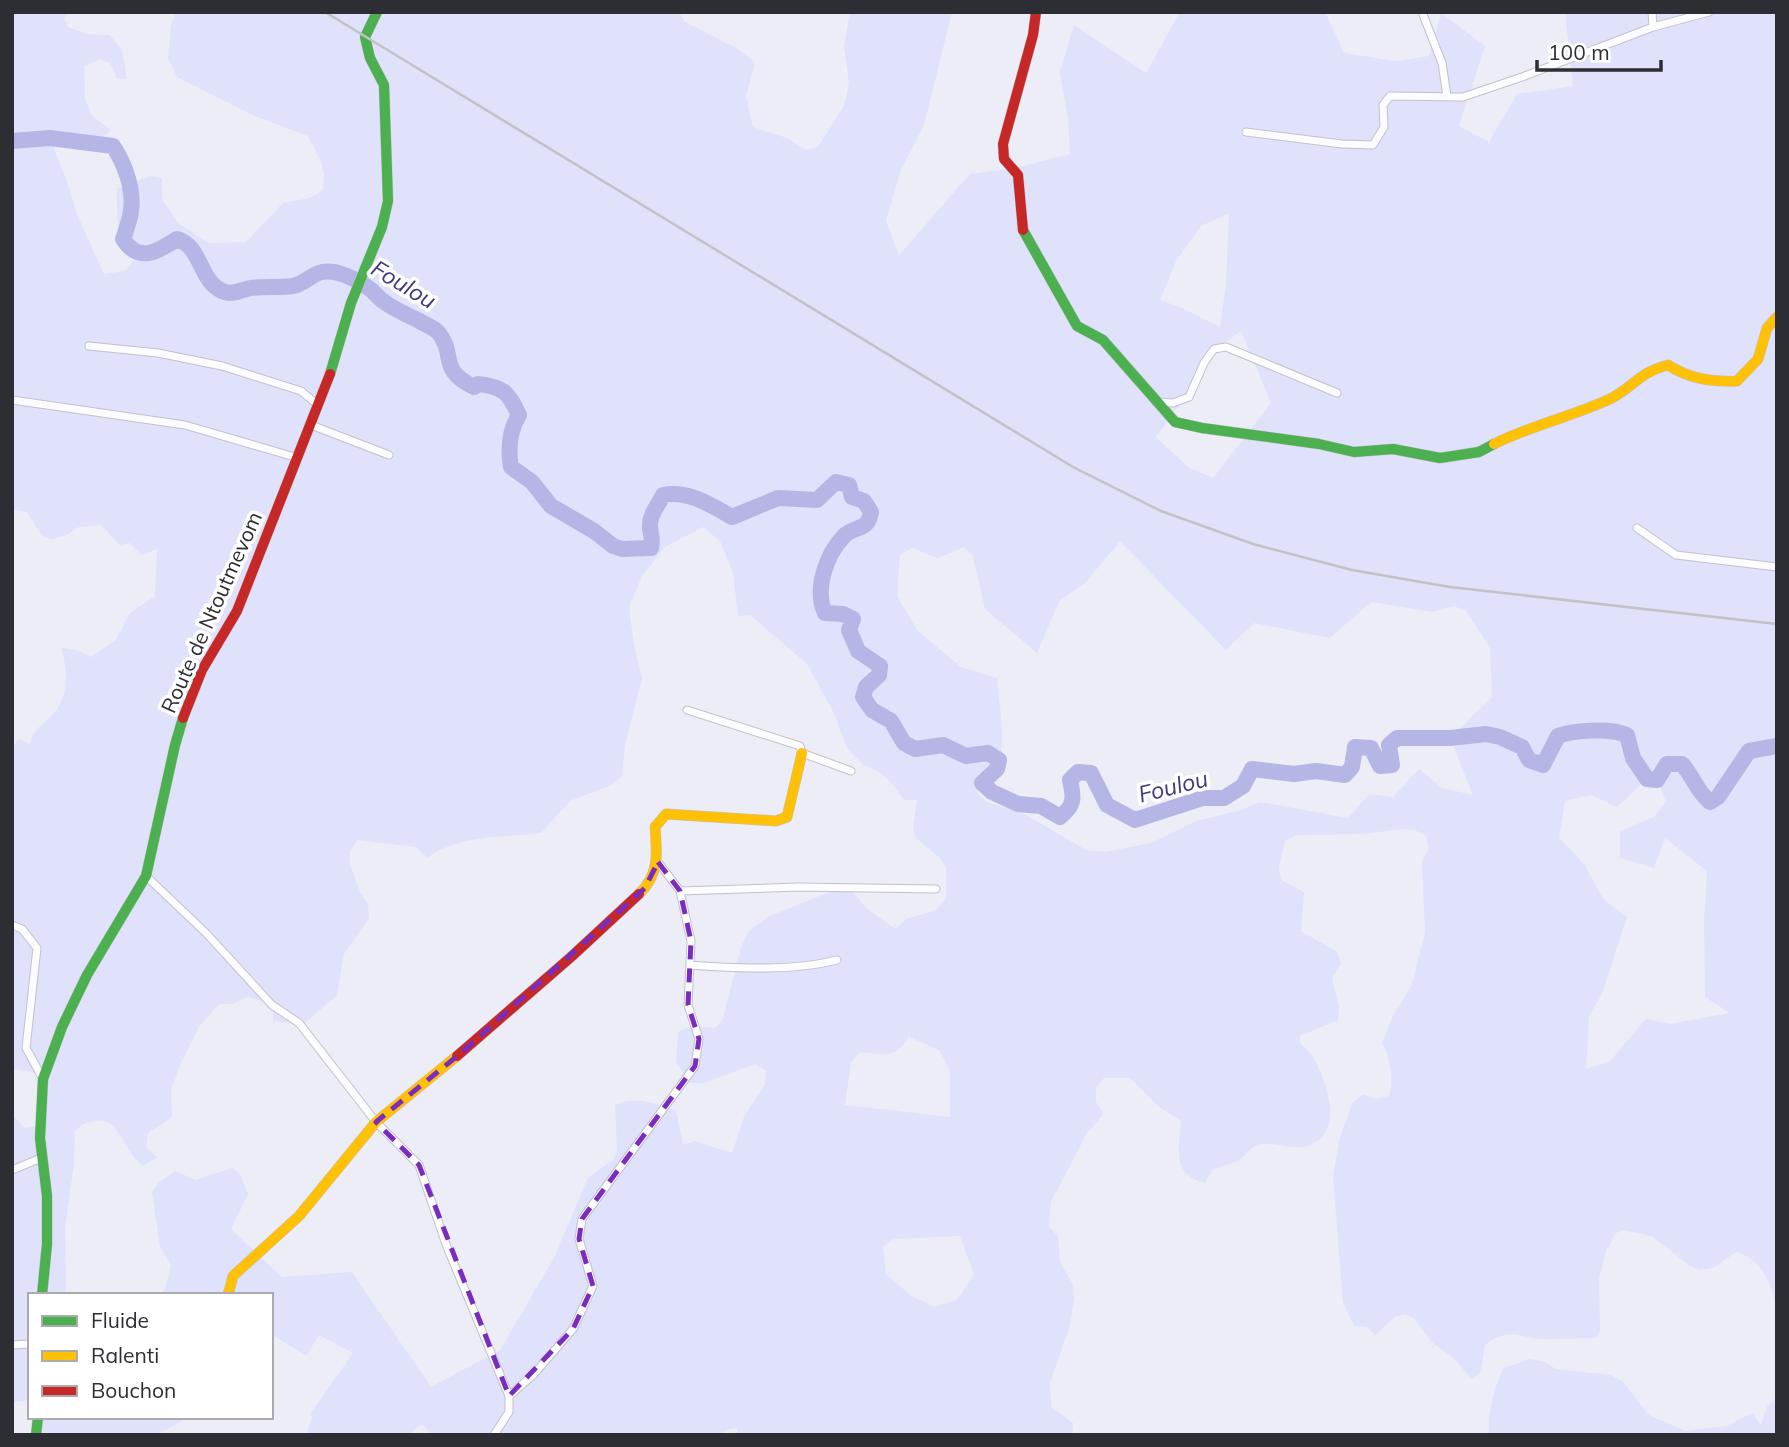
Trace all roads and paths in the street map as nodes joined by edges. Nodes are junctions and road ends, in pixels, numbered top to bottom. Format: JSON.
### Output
{"nodes":[{"id":1,"x":377,"y":12,"type":"edge"},
{"id":2,"x":1036,"y":12,"type":"edge"},
{"id":3,"x":1422,"y":12,"type":"edge"},
{"id":4,"x":1652,"y":12,"type":"edge"},
{"id":5,"x":1709,"y":12,"type":"edge"},
{"id":6,"x":1653,"y":27,"type":"junction"},
{"id":7,"x":1447,"y":96,"type":"junction"},
{"id":8,"x":1246,"y":132,"type":"dead end"},
{"id":9,"x":1777,"y":317,"type":"edge"},
{"id":10,"x":89,"y":346,"type":"dead end"},
{"id":11,"x":1337,"y":393,"type":"dead end"},
{"id":12,"x":12,"y":400,"type":"edge"},
{"id":13,"x":1157,"y":402,"type":"junction"},
{"id":14,"x":318,"y":405,"type":"junction"},
{"id":15,"x":311,"y":425,"type":"junction"},
{"id":16,"x":389,"y":455,"type":"dead end"},
{"id":17,"x":298,"y":458,"type":"junction"},
{"id":18,"x":1637,"y":528,"type":"dead end"},
{"id":19,"x":1777,"y":567,"type":"edge"},
{"id":20,"x":687,"y":710,"type":"dead end"},
{"id":21,"x":802,"y":753,"type":"junction"},
{"id":22,"x":851,"y":771,"type":"dead end"},
{"id":23,"x":657,"y":862,"type":"junction"},
{"id":24,"x":146,"y":876,"type":"junction"},
{"id":25,"x":936,"y":888,"type":"dead end"},
{"id":26,"x":680,"y":891,"type":"junction"},
{"id":27,"x":12,"y":925,"type":"edge"},
{"id":28,"x":837,"y":960,"type":"dead end"},
{"id":29,"x":690,"y":965,"type":"junction"},
{"id":30,"x":43,"y":1079,"type":"junction"},
{"id":31,"x":376,"y":1122,"type":"junction"},
{"id":32,"x":41,"y":1158,"type":"junction"},
{"id":33,"x":12,"y":1170,"type":"edge"},
{"id":34,"x":42,"y":1293,"type":"edge"},
{"id":35,"x":229,"y":1293,"type":"edge"},
{"id":36,"x":509,"y":1396,"type":"junction"},
{"id":37,"x":494,"y":1435,"type":"edge"}],
"edges":[{"from":1,"to":14,"type":"street","name":"Route de Ntoutmevom"},
{"from":2,"to":13,"type":"street"},
{"from":3,"to":7,"type":"street"},
{"from":4,"to":6,"type":"street"},
{"from":5,"to":6,"type":"street"},
{"from":6,"to":7,"type":"street"},
{"from":7,"to":8,"type":"street"},
{"from":9,"to":13,"type":"street"},
{"from":10,"to":14,"type":"street"},
{"from":11,"to":13,"type":"street"},
{"from":12,"to":17,"type":"street"},
{"from":14,"to":15,"type":"street","name":"Route de Ntoutmevom"},
{"from":15,"to":16,"type":"street"},
{"from":15,"to":17,"type":"street","name":"Route de Ntoutmevom"},
{"from":17,"to":24,"type":"street","name":"Route de Ntoutmevom"},
{"from":18,"to":19,"type":"street"},
{"from":20,"to":21,"type":"street"},
{"from":21,"to":22,"type":"street"},
{"from":21,"to":23,"type":"street"},
{"from":23,"to":26,"type":"street"},
{"from":23,"to":31,"type":"street"},
{"from":24,"to":30,"type":"street","name":"Route de Ntoutmevom"},
{"from":24,"to":31,"type":"street"},
{"from":25,"to":26,"type":"street"},
{"from":26,"to":29,"type":"street"},
{"from":27,"to":30,"type":"street"},
{"from":28,"to":29,"type":"street"},
{"from":29,"to":36,"type":"street"},
{"from":30,"to":32,"type":"street","name":"Route de Ntoutmevom"},
{"from":31,"to":35,"type":"street"},
{"from":31,"to":36,"type":"street"},
{"from":32,"to":33,"type":"street"},
{"from":32,"to":34,"type":"street","name":"Route de Ntoutmevom"},
{"from":36,"to":37,"type":"street"}]}
